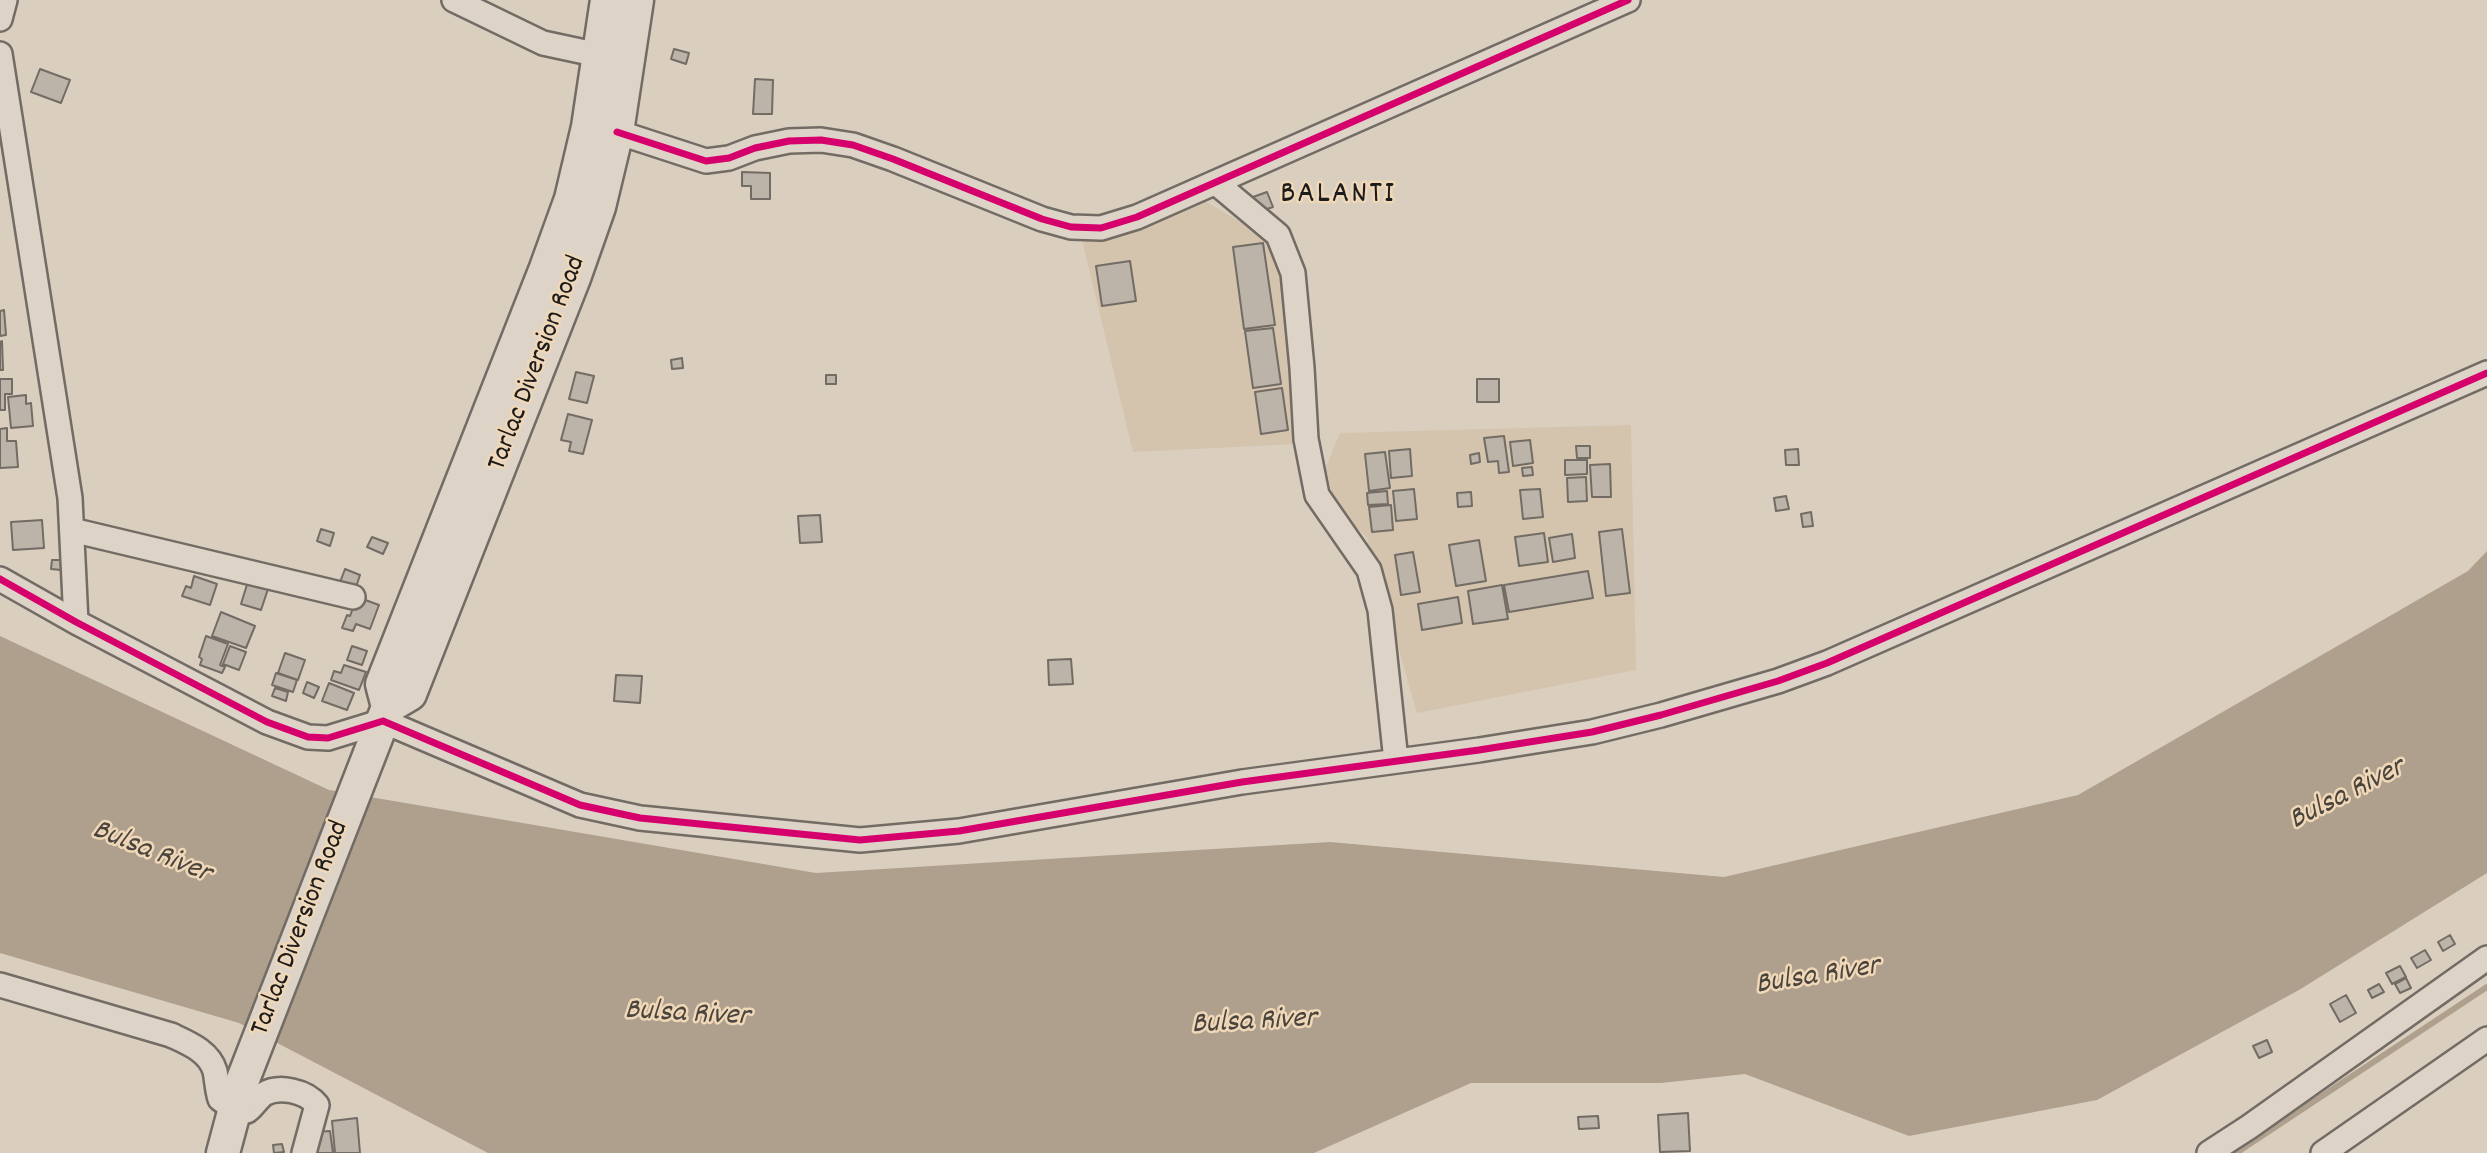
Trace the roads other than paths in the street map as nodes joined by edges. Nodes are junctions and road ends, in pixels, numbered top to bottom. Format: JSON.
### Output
{"nodes":[{"id":1,"x":5,"y":0,"type":"edge"},
{"id":2,"x":454,"y":0,"type":"edge"},
{"id":3,"x":607,"y":0,"type":"edge"},
{"id":4,"x":637,"y":0,"type":"edge"},
{"id":5,"x":1628,"y":0,"type":"edge"},
{"id":6,"x":0,"y":19,"type":"edge"},
{"id":7,"x":0,"y":54,"type":"edge"},
{"id":8,"x":613,"y":57,"type":"junction"},
{"id":9,"x":602,"y":130,"type":"junction"},
{"id":10,"x":1216,"y":183,"type":"junction"},
{"id":11,"x":2487,"y":373,"type":"edge"},
{"id":12,"x":72,"y":530,"type":"junction"},
{"id":13,"x":0,"y":579,"type":"edge"},
{"id":14,"x":353,"y":597,"type":"dead end"},
{"id":15,"x":76,"y":622,"type":"junction"},
{"id":16,"x":383,"y":721,"type":"junction"},
{"id":17,"x":1396,"y":761,"type":"junction"},
{"id":18,"x":2487,"y":958,"type":"edge"},
{"id":19,"x":0,"y":985,"type":"edge"},
{"id":20,"x":2487,"y":1039,"type":"edge"},
{"id":21,"x":238,"y":1096,"type":"junction"},
{"id":22,"x":223,"y":1153,"type":"edge"},
{"id":23,"x":304,"y":1153,"type":"edge"},
{"id":24,"x":2209,"y":1153,"type":"edge"},
{"id":25,"x":2323,"y":1153,"type":"edge"}],
"edges":[{"from":1,"to":6,"type":"street"},
{"from":2,"to":8,"type":"street"},
{"from":3,"to":8,"type":"main road","name":"Tarlac Diversion Road"},
{"from":4,"to":8,"type":"main road","name":"Tarlac Diversion Road"},
{"from":5,"to":10,"type":"street"},
{"from":7,"to":12,"type":"street"},
{"from":8,"to":9,"type":"main road","name":"Tarlac Diversion Road"},
{"from":9,"to":10,"type":"street"},
{"from":9,"to":16,"type":"main road","name":"Tarlac Diversion Road"},
{"from":10,"to":17,"type":"street"},
{"from":11,"to":17,"type":"street"},
{"from":12,"to":14,"type":"street"},
{"from":12,"to":15,"type":"street"},
{"from":13,"to":15,"type":"street"},
{"from":15,"to":16,"type":"street"},
{"from":16,"to":17,"type":"street"},
{"from":16,"to":21,"type":"main road","name":"Tarlac Diversion Road"},
{"from":18,"to":24,"type":"street"},
{"from":19,"to":21,"type":"street"},
{"from":20,"to":25,"type":"street"},
{"from":21,"to":22,"type":"main road","name":"Tarlac Diversion Road"},
{"from":21,"to":23,"type":"street"}]}
